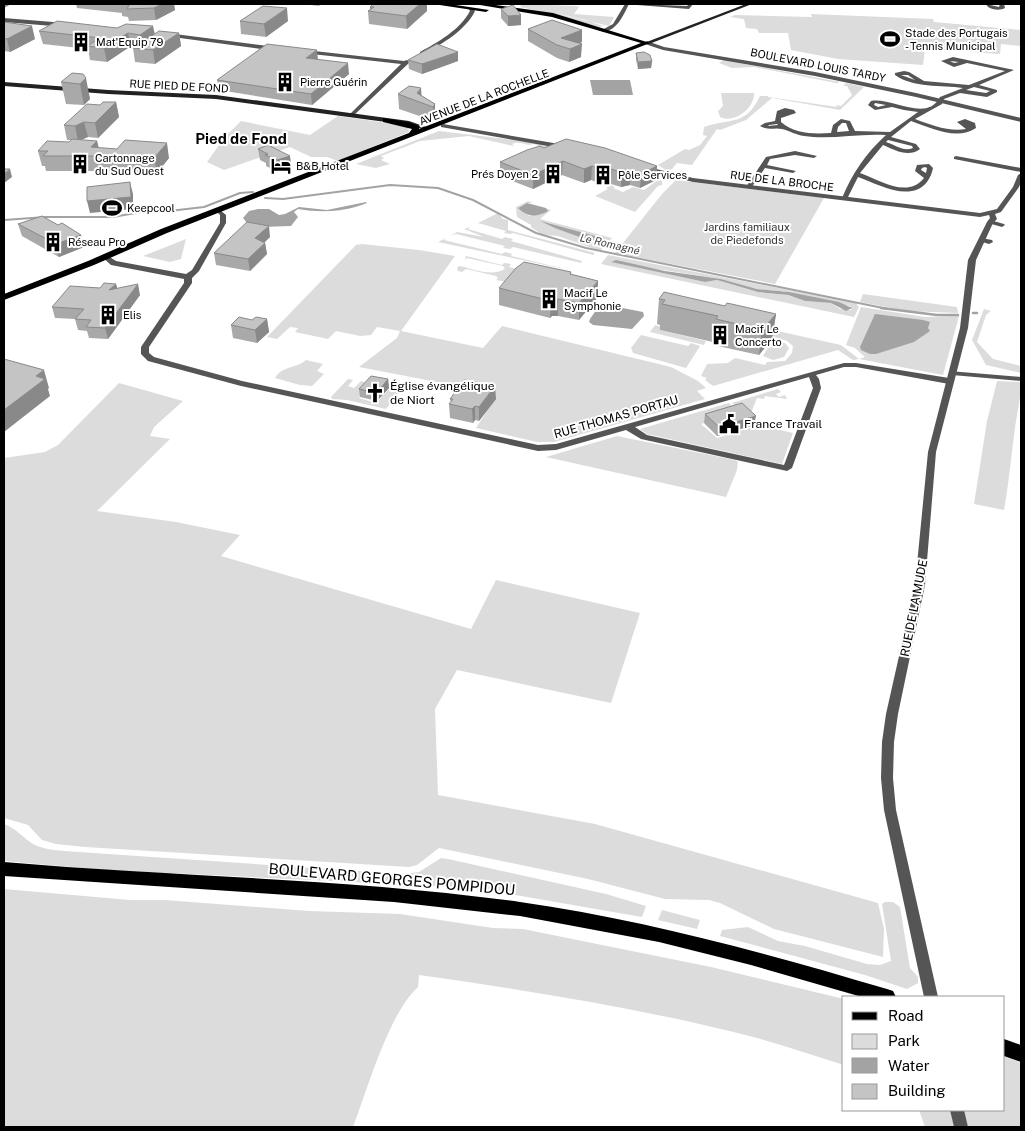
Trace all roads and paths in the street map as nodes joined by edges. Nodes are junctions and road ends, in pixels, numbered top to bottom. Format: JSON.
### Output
{"nodes":[{"id":1,"x":436,"y":4,"type":"edge"},
{"id":2,"x":627,"y":4,"type":"edge"},
{"id":3,"x":637,"y":4,"type":"edge"},
{"id":4,"x":691,"y":4,"type":"edge"},
{"id":5,"x":750,"y":4,"type":"edge"},
{"id":6,"x":800,"y":4,"type":"edge"},
{"id":7,"x":828,"y":4,"type":"edge"},
{"id":8,"x":988,"y":4,"type":"edge"},
{"id":9,"x":1002,"y":4,"type":"edge"},
{"id":10,"x":450,"y":5,"type":"edge"},
{"id":11,"x":515,"y":6,"type":"edge"},
{"id":12,"x":483,"y":8,"type":"edge"},
{"id":13,"x":470,"y":10,"type":"junction"},
{"id":14,"x":4,"y":20,"type":"edge"},
{"id":15,"x":70,"y":25,"type":"edge"},
{"id":16,"x":604,"y":31,"type":"junction"},
{"id":17,"x":165,"y":35,"type":"edge"},
{"id":18,"x":647,"y":43,"type":"junction"},
{"id":19,"x":431,"y":47,"type":"junction"},
{"id":20,"x":280,"y":49,"type":"edge"},
{"id":21,"x":299,"y":52,"type":"edge"},
{"id":22,"x":419,"y":55,"type":"edge"},
{"id":23,"x":411,"y":60,"type":"edge"},
{"id":24,"x":965,"y":62,"type":"dead end"},
{"id":25,"x":402,"y":65,"type":"junction"},
{"id":26,"x":922,"y":82,"type":"dead end"},
{"id":27,"x":4,"y":84,"type":"edge"},
{"id":28,"x":972,"y":86,"type":"junction"},
{"id":29,"x":961,"y":91,"type":"junction"},
{"id":30,"x":940,"y":100,"type":"junction"},
{"id":31,"x":892,"y":105,"type":"dead end"},
{"id":32,"x":924,"y":110,"type":"junction"},
{"id":33,"x":352,"y":115,"type":"junction"},
{"id":34,"x":364,"y":117,"type":"junction"},
{"id":35,"x":910,"y":119,"type":"junction"},
{"id":36,"x":1021,"y":119,"type":"edge"},
{"id":37,"x":386,"y":120,"type":"junction"},
{"id":38,"x":780,"y":122,"type":"dead end"},
{"id":39,"x":435,"y":127,"type":"junction"},
{"id":40,"x":971,"y":129,"type":"dead end"},
{"id":41,"x":853,"y":133,"type":"junction"},
{"id":42,"x":412,"y":134,"type":"junction"},
{"id":43,"x":834,"y":134,"type":"junction"},
{"id":44,"x":890,"y":136,"type":"junction"},
{"id":45,"x":883,"y":143,"type":"junction"},
{"id":46,"x":574,"y":149,"type":"edge"},
{"id":47,"x":814,"y":156,"type":"dead end"},
{"id":48,"x":956,"y":158,"type":"dead end"},
{"id":49,"x":639,"y":166,"type":"edge"},
{"id":50,"x":762,"y":166,"type":"junction"},
{"id":51,"x":327,"y":168,"type":"junction"},
{"id":52,"x":1021,"y":170,"type":"edge"},
{"id":53,"x":792,"y":171,"type":"dead end"},
{"id":54,"x":856,"y":174,"type":"junction"},
{"id":55,"x":1021,"y":175,"type":"edge"},
{"id":56,"x":927,"y":177,"type":"dead end"},
{"id":57,"x":749,"y":187,"type":"junction"},
{"id":58,"x":844,"y":198,"type":"junction"},
{"id":59,"x":993,"y":210,"type":"junction"},
{"id":60,"x":219,"y":211,"type":"junction"},
{"id":61,"x":958,"y":212,"type":"junction"},
{"id":62,"x":983,"y":214,"type":"junction"},
{"id":63,"x":990,"y":222,"type":"junction"},
{"id":64,"x":1002,"y":225,"type":"dead end"},
{"id":65,"x":105,"y":256,"type":"junction"},
{"id":66,"x":188,"y":277,"type":"junction"},
{"id":67,"x":4,"y":293,"type":"edge"},
{"id":68,"x":4,"y":297,"type":"edge"},
{"id":69,"x":811,"y":374,"type":"junction"},
{"id":70,"x":951,"y":377,"type":"junction"},
{"id":71,"x":1021,"y":379,"type":"edge"},
{"id":72,"x":628,"y":427,"type":"junction"},
{"id":73,"x":4,"y":869,"type":"edge"},
{"id":74,"x":4,"y":876,"type":"edge"},
{"id":75,"x":929,"y":991,"type":"edge"},
{"id":76,"x":857,"y":996,"type":"edge"},
{"id":77,"x":884,"y":996,"type":"edge"},
{"id":78,"x":1005,"y":1039,"type":"edge"},
{"id":79,"x":1021,"y":1046,"type":"edge"},
{"id":80,"x":1005,"y":1047,"type":"edge"},
{"id":81,"x":1021,"y":1054,"type":"edge"},
{"id":82,"x":957,"y":1111,"type":"edge"},
{"id":83,"x":961,"y":1127,"type":"edge"}],
"edges":[{"from":1,"to":10,"type":"main road"},
{"from":2,"to":16,"type":"street"},
{"from":3,"to":4,"type":"street"},
{"from":5,"to":18,"type":"main road","name":"AVENUE DE LA ROCHELLE"},
{"from":6,"to":7,"type":"street"},
{"from":8,"to":9,"type":"street"},
{"from":10,"to":13,"type":"main road"},
{"from":11,"to":12,"type":"main road"},
{"from":11,"to":16,"type":"main road"},
{"from":12,"to":13,"type":"main road"},
{"from":12,"to":16,"type":"main road"},
{"from":12,"to":19,"type":"street"},
{"from":13,"to":19,"type":"street"},
{"from":14,"to":15,"type":"street"},
{"from":16,"to":18,"type":"main road"},
{"from":17,"to":20,"type":"street"},
{"from":18,"to":30,"type":"street","name":"BOULEVARD LOUIS TARDY"},
{"from":18,"to":39,"type":"main road","name":"AVENUE DE LA ROCHELLE"},
{"from":19,"to":22,"type":"street"},
{"from":21,"to":25,"type":"street"},
{"from":23,"to":25,"type":"street"},
{"from":24,"to":28,"type":"street"},
{"from":25,"to":33,"type":"street"},
{"from":26,"to":28,"type":"street"},
{"from":27,"to":33,"type":"main road","name":"RUE PIED DE FOND"},
{"from":28,"to":29,"type":"street"},
{"from":28,"to":29,"type":"street"},
{"from":29,"to":30,"type":"street"},
{"from":30,"to":32,"type":"street"},
{"from":30,"to":36,"type":"street","name":"BOULEVARD LOUIS TARDY"},
{"from":31,"to":32,"type":"street"},
{"from":32,"to":35,"type":"street"},
{"from":33,"to":34,"type":"main road","name":"RUE PIED DE FOND"},
{"from":34,"to":37,"type":"main road"},
{"from":34,"to":39,"type":"main road"},
{"from":35,"to":40,"type":"street"},
{"from":35,"to":44,"type":"street"},
{"from":37,"to":39,"type":"main road"},
{"from":37,"to":42,"type":"main road"},
{"from":38,"to":43,"type":"street"},
{"from":39,"to":42,"type":"main road","name":"AVENUE DE LA ROCHELLE"},
{"from":39,"to":46,"type":"street"},
{"from":39,"to":51,"type":"main road","name":"AVENUE DE LA ROCHELLE"},
{"from":41,"to":43,"type":"street"},
{"from":41,"to":43,"type":"street"},
{"from":41,"to":44,"type":"street"},
{"from":42,"to":51,"type":"main road","name":"AVENUE DE LA ROCHELLE"},
{"from":44,"to":45,"type":"street"},
{"from":44,"to":45,"type":"street"},
{"from":45,"to":54,"type":"street"},
{"from":47,"to":50,"type":"street"},
{"from":48,"to":52,"type":"street"},
{"from":49,"to":57,"type":"street","name":"RUE DE LA BROCHE"},
{"from":50,"to":53,"type":"street"},
{"from":50,"to":57,"type":"street"},
{"from":51,"to":60,"type":"main road","name":"AVENUE DE LA ROCHELLE"},
{"from":54,"to":56,"type":"street"},
{"from":54,"to":58,"type":"street"},
{"from":55,"to":59,"type":"street"},
{"from":57,"to":58,"type":"street","name":"RUE DE LA BROCHE"},
{"from":58,"to":61,"type":"street","name":"RUE DE LA BROCHE"},
{"from":59,"to":61,"type":"street"},
{"from":59,"to":62,"type":"street"},
{"from":59,"to":63,"type":"street","name":"RUE DE LA MUDE"},
{"from":60,"to":65,"type":"main road","name":"AVENUE DE LA ROCHELLE"},
{"from":60,"to":65,"type":"main road"},
{"from":60,"to":66,"type":"street","name":"RUE THOMAS PORTAU"},
{"from":61,"to":62,"type":"street"},
{"from":62,"to":63,"type":"street"},
{"from":63,"to":64,"type":"street"},
{"from":63,"to":70,"type":"street","name":"RUE DE LA MUDE"},
{"from":65,"to":66,"type":"street"},
{"from":65,"to":67,"type":"main road"},
{"from":65,"to":68,"type":"main road"},
{"from":66,"to":72,"type":"street","name":"RUE THOMAS PORTAU"},
{"from":69,"to":70,"type":"street","name":"RUE THOMAS PORTAU"},
{"from":69,"to":72,"type":"street","name":"RUE THOMAS PORTAU"},
{"from":69,"to":72,"type":"street"},
{"from":70,"to":71,"type":"street","name":"RUE THOMAS PORTAU"},
{"from":70,"to":75,"type":"street","name":"RUE DE LA MUDE"},
{"from":73,"to":77,"type":"main road","name":"BOULEVARD GEORGES POMPIDOU"},
{"from":74,"to":76,"type":"main road","name":"BOULEVARD GEORGES POMPIDOU"},
{"from":78,"to":79,"type":"main road"},
{"from":80,"to":81,"type":"main road"},
{"from":82,"to":83,"type":"street"}]}
